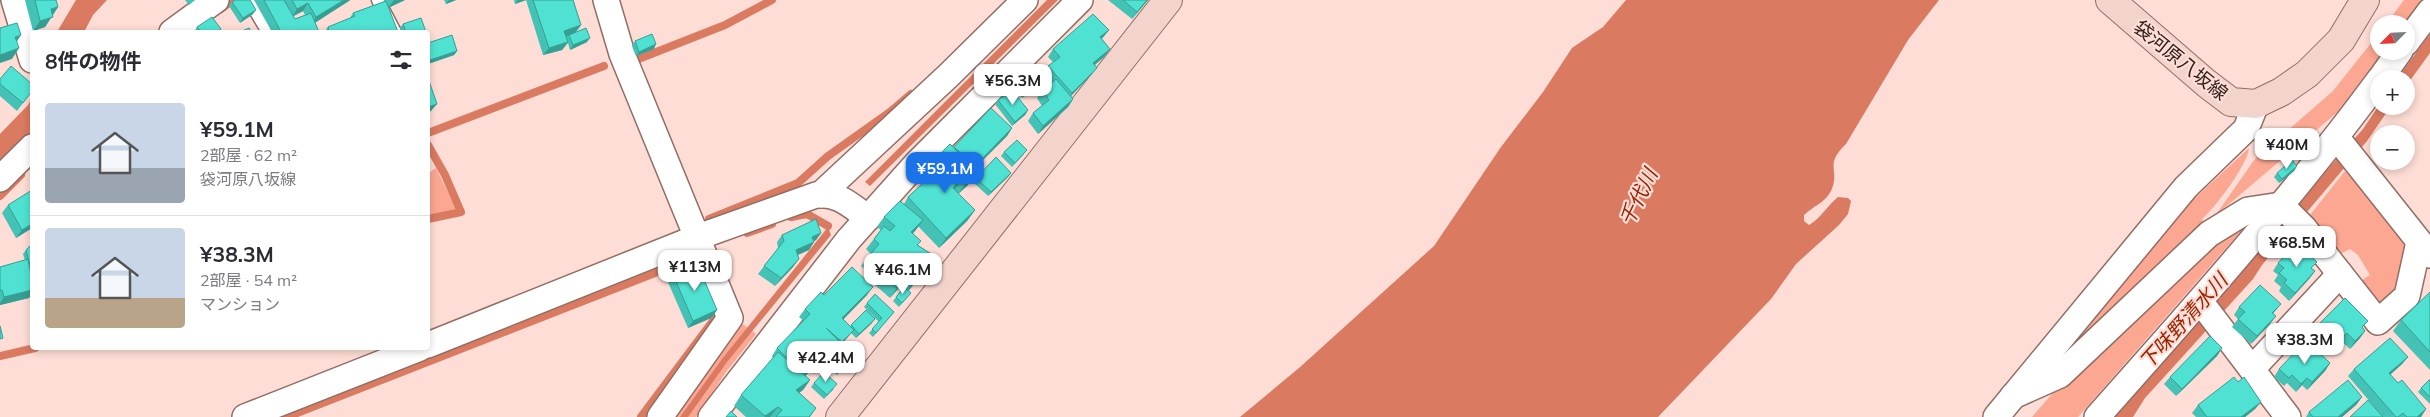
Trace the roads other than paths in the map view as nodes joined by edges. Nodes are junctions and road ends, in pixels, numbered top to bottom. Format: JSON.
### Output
{"nodes":[{"id":1,"x":14,"y":0,"type":"edge"},
{"id":2,"x":216,"y":0,"type":"edge"},
{"id":3,"x":249,"y":0,"type":"edge"},
{"id":4,"x":378,"y":0,"type":"edge"},
{"id":5,"x":606,"y":0,"type":"edge"},
{"id":6,"x":1025,"y":0,"type":"edge"},
{"id":7,"x":1080,"y":0,"type":"edge"},
{"id":8,"x":1168,"y":0,"type":"edge"},
{"id":9,"x":2110,"y":0,"type":"edge"},
{"id":10,"x":2365,"y":0,"type":"edge"},
{"id":11,"x":2430,"y":11,"type":"edge"},
{"id":12,"x":175,"y":30,"type":"edge"},
{"id":13,"x":267,"y":30,"type":"edge"},
{"id":14,"x":394,"y":30,"type":"edge"},
{"id":15,"x":2415,"y":31,"type":"edge"},
{"id":16,"x":30,"y":53,"type":"edge"},
{"id":17,"x":2370,"y":92,"type":"edge"},
{"id":18,"x":2244,"y":103,"type":"junction"},
{"id":19,"x":2336,"y":138,"type":"junction"},
{"id":20,"x":30,"y":149,"type":"edge"},
{"id":21,"x":0,"y":179,"type":"edge"},
{"id":22,"x":820,"y":195,"type":"junction"},
{"id":23,"x":2281,"y":205,"type":"junction"},
{"id":24,"x":868,"y":218,"type":"junction"},
{"id":25,"x":698,"y":237,"type":"junction"},
{"id":26,"x":2425,"y":248,"type":"edge"},
{"id":27,"x":2340,"y":274,"type":"junction"},
{"id":28,"x":2200,"y":301,"type":"junction"},
{"id":29,"x":430,"y":344,"type":"edge"},
{"id":30,"x":415,"y":350,"type":"edge"},
{"id":31,"x":2252,"y":369,"type":"junction"},
{"id":32,"x":2014,"y":407,"type":"edge"},
{"id":33,"x":245,"y":417,"type":"edge"},
{"id":34,"x":660,"y":417,"type":"edge"},
{"id":35,"x":711,"y":417,"type":"edge"},
{"id":36,"x":840,"y":417,"type":"edge"},
{"id":37,"x":1996,"y":417,"type":"edge"},
{"id":38,"x":2097,"y":417,"type":"edge"},
{"id":39,"x":2288,"y":417,"type":"edge"}],
"edges":[{"from":1,"to":16,"type":"street"},
{"from":2,"to":12,"type":"street"},
{"from":3,"to":13,"type":"lane"},
{"from":4,"to":14,"type":"lane"},
{"from":5,"to":25,"type":"street"},
{"from":6,"to":22,"type":"street"},
{"from":7,"to":24,"type":"street"},
{"from":8,"to":36,"type":"main road"},
{"from":9,"to":18,"type":"main road","name":"袋河原八坂線"},
{"from":10,"to":18,"type":"main road"},
{"from":11,"to":15,"type":"street"},
{"from":17,"to":19,"type":"street"},
{"from":18,"to":32,"type":"street"},
{"from":19,"to":23,"type":"street"},
{"from":19,"to":26,"type":"street"},
{"from":20,"to":21,"type":"street"},
{"from":22,"to":24,"type":"street"},
{"from":22,"to":25,"type":"street"},
{"from":23,"to":27,"type":"street"},
{"from":23,"to":28,"type":"street"},
{"from":23,"to":32,"type":"street"},
{"from":24,"to":35,"type":"street"},
{"from":25,"to":29,"type":"street"},
{"from":25,"to":34,"type":"street"},
{"from":26,"to":27,"type":"street"},
{"from":27,"to":31,"type":"street"},
{"from":28,"to":31,"type":"street"},
{"from":28,"to":38,"type":"street"},
{"from":30,"to":33,"type":"street"},
{"from":31,"to":39,"type":"street"},
{"from":32,"to":37,"type":"street"}]}
